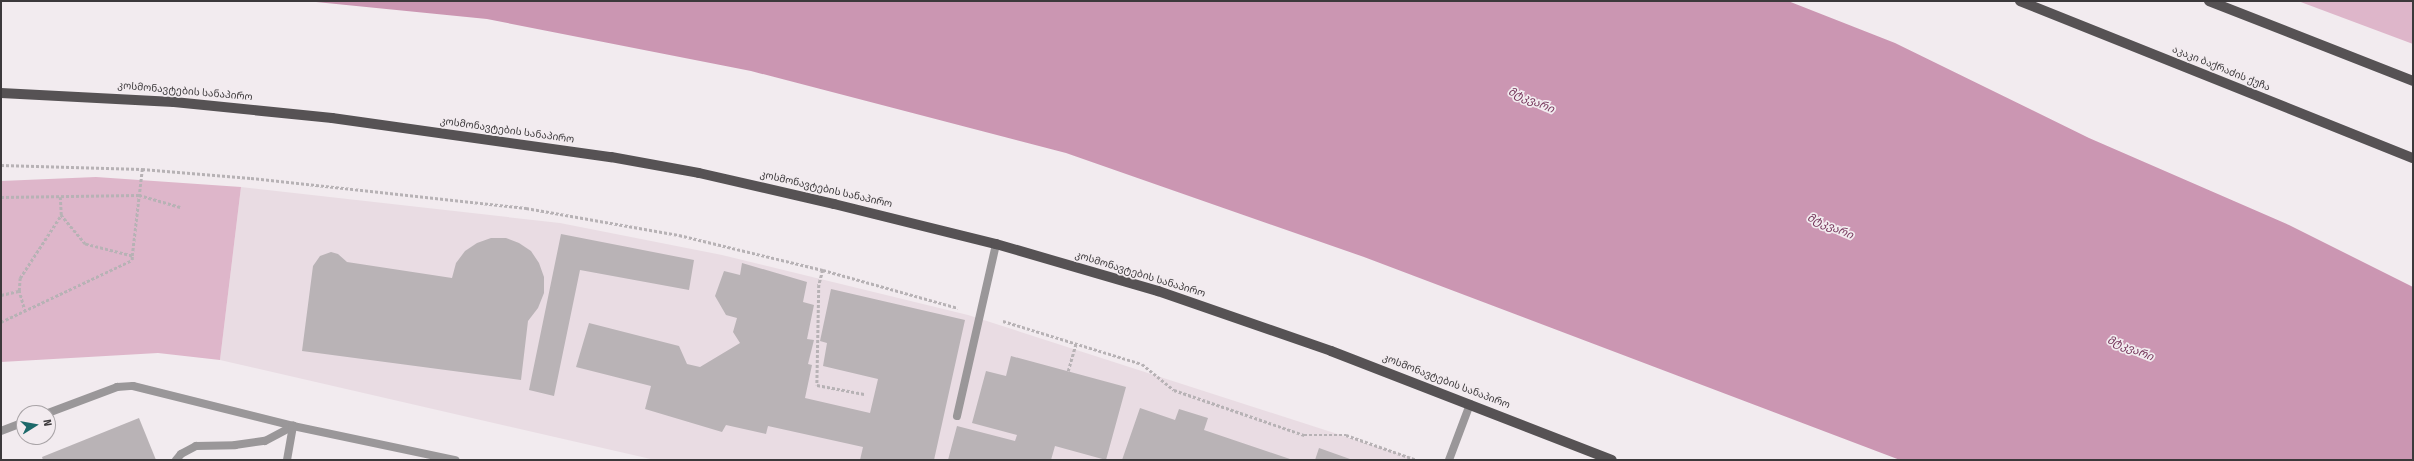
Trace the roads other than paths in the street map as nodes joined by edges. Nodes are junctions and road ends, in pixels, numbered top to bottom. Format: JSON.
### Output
{"nodes":[{"id":1,"x":2020,"y":1,"type":"edge"},
{"id":2,"x":2209,"y":1,"type":"edge"},
{"id":3,"x":2413,"y":81,"type":"edge"},
{"id":4,"x":1,"y":94,"type":"edge"},
{"id":5,"x":2413,"y":158,"type":"edge"},
{"id":6,"x":996,"y":244,"type":"junction"},
{"id":7,"x":1470,"y":404,"type":"junction"},
{"id":8,"x":56,"y":410,"type":"edge"},
{"id":9,"x":957,"y":416,"type":"dead end"},
{"id":10,"x":16,"y":425,"type":"edge"},
{"id":11,"x":293,"y":426,"type":"junction"},
{"id":12,"x":1,"y":431,"type":"edge"},
{"id":13,"x":176,"y":460,"type":"edge"},
{"id":14,"x":286,"y":460,"type":"edge"},
{"id":15,"x":455,"y":460,"type":"edge"},
{"id":16,"x":1449,"y":460,"type":"edge"},
{"id":17,"x":1612,"y":460,"type":"edge"}],
"edges":[{"from":1,"to":5,"type":"main road","name":"აკაკი ბაქრაძის ქუჩა"},
{"from":2,"to":3,"type":"main road"},
{"from":4,"to":6,"type":"main road","name":"კოსმონავტების სანაპირო"},
{"from":6,"to":7,"type":"main road","name":"კოსმონავტების სანაპირო"},
{"from":6,"to":9,"type":"lane"},
{"from":7,"to":16,"type":"lane"},
{"from":7,"to":17,"type":"main road","name":"კოსმონავტების სანაპირო"},
{"from":8,"to":11,"type":"lane"},
{"from":10,"to":12,"type":"lane"},
{"from":11,"to":13,"type":"lane"},
{"from":11,"to":14,"type":"lane"},
{"from":11,"to":15,"type":"lane"}]}
